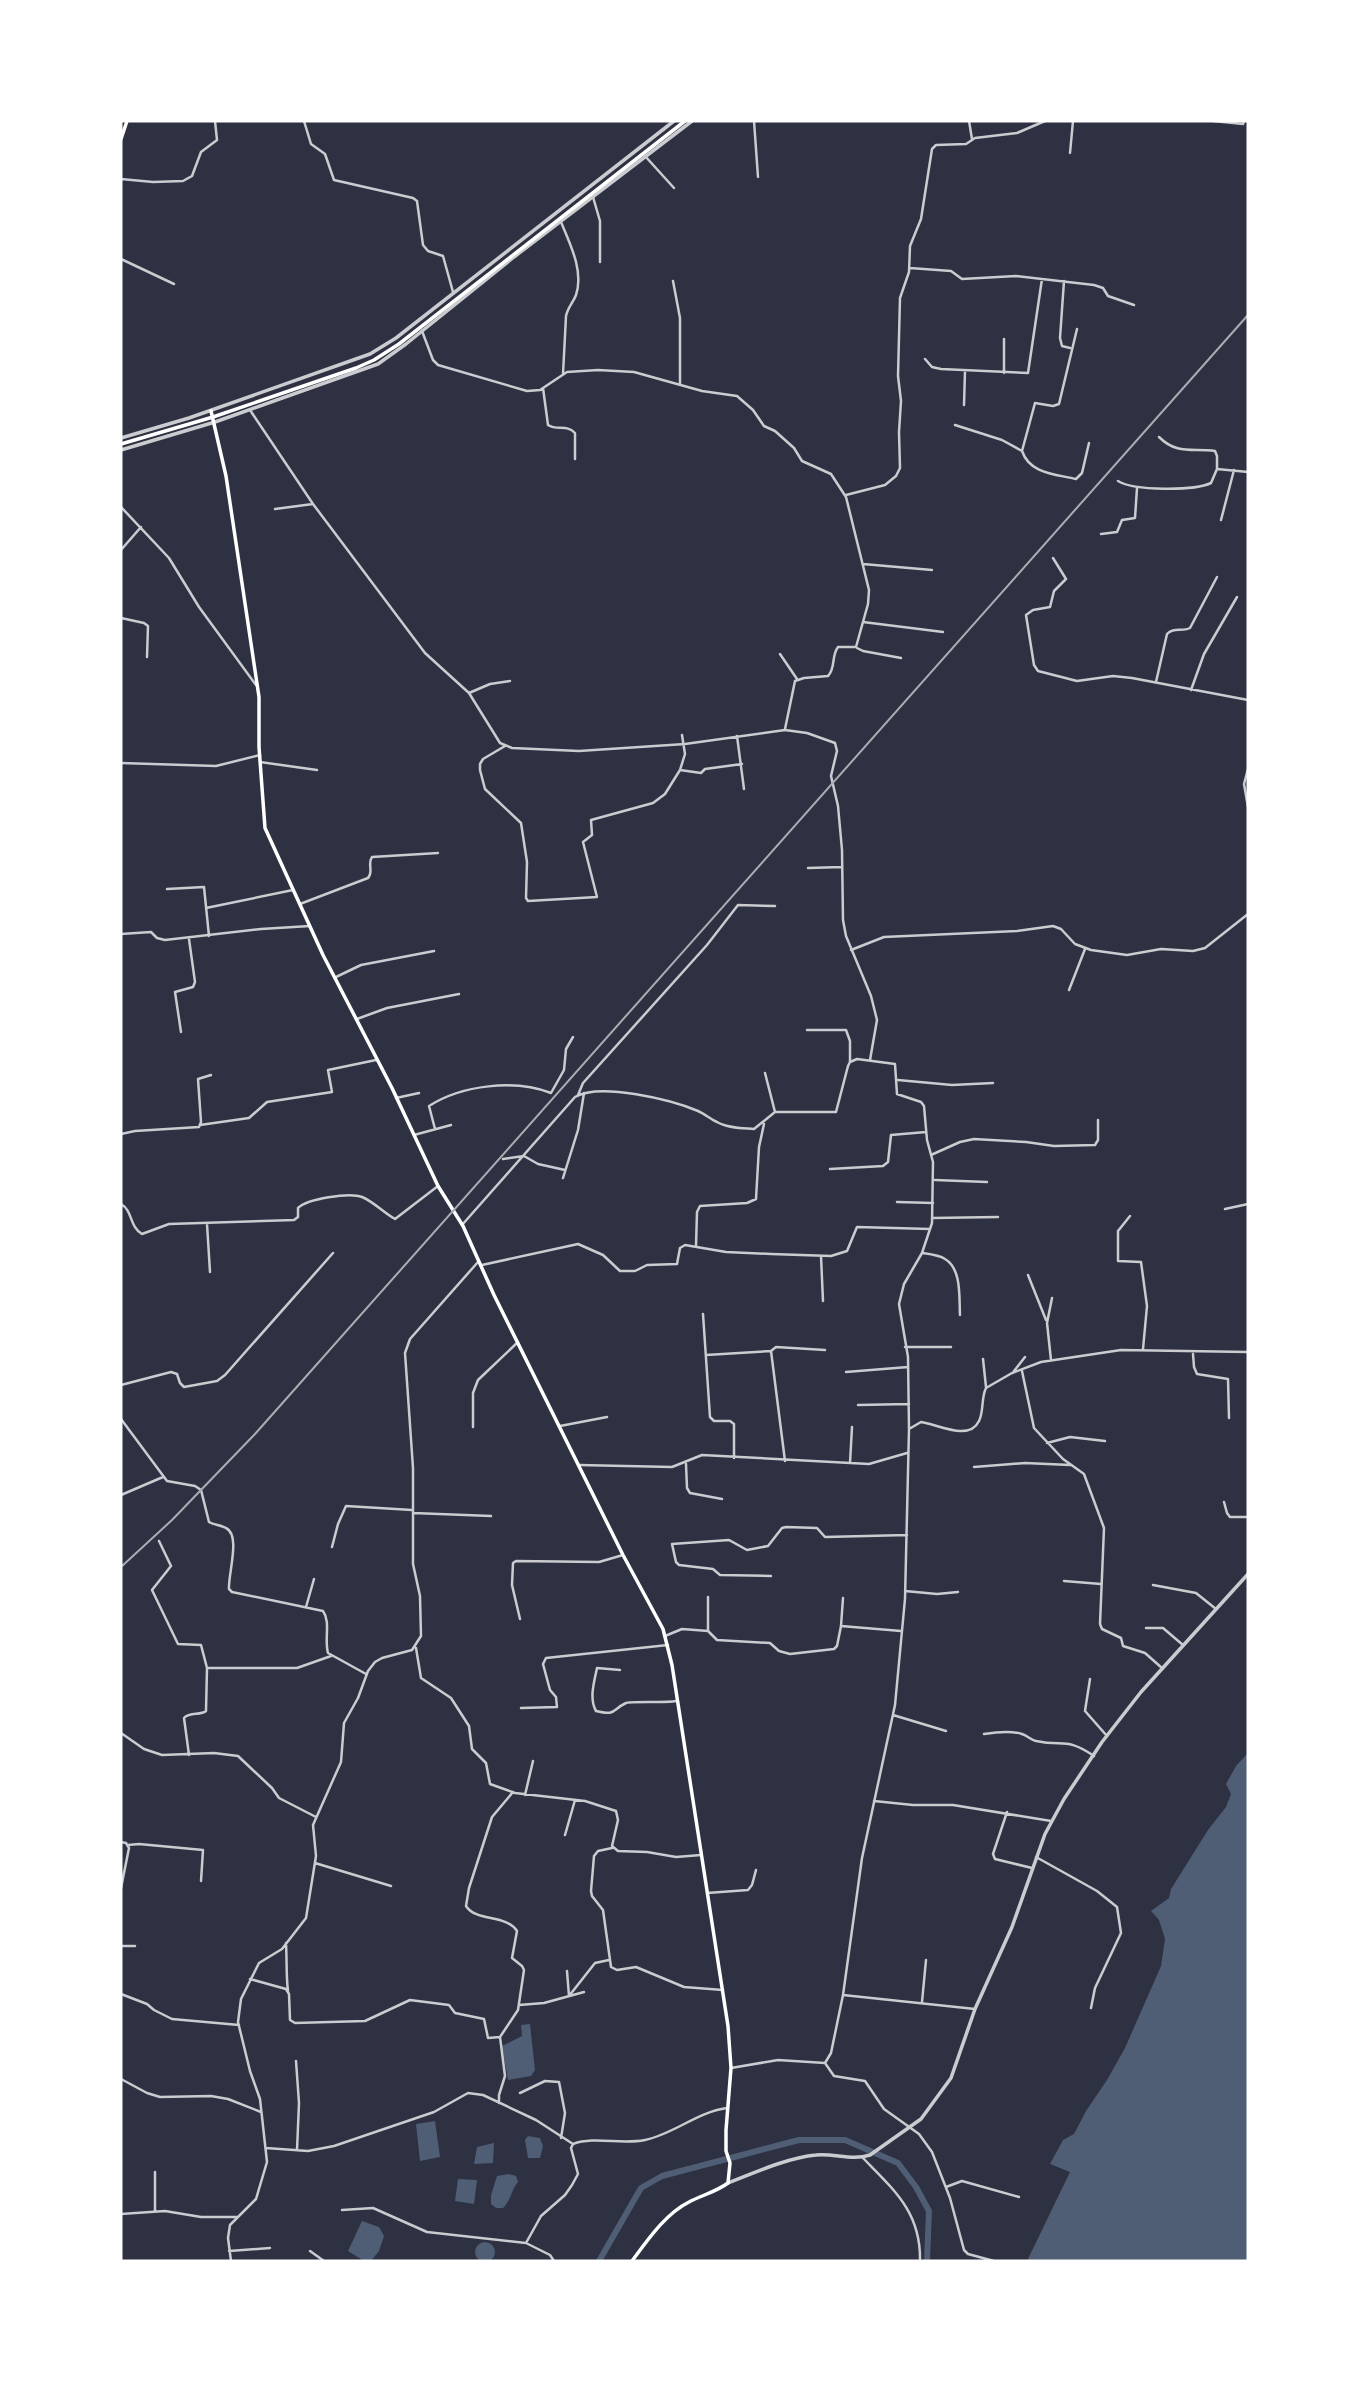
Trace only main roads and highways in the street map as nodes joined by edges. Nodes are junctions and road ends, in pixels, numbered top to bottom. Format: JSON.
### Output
{"nodes":[{"id":1,"x":127,"y":121,"type":"edge"},
{"id":2,"x":685,"y":121,"type":"edge"},
{"id":3,"x":121,"y":139,"type":"edge"},
{"id":4,"x":211,"y":411,"type":"road end"},
{"id":5,"x":121,"y":444,"type":"edge"},
{"id":6,"x":632,"y":2261,"type":"edge"}],
"edges":[{"from":1,"to":3,"type":"main road"},
{"from":2,"to":5,"type":"main road"},
{"from":4,"to":6,"type":"main road"}]}
